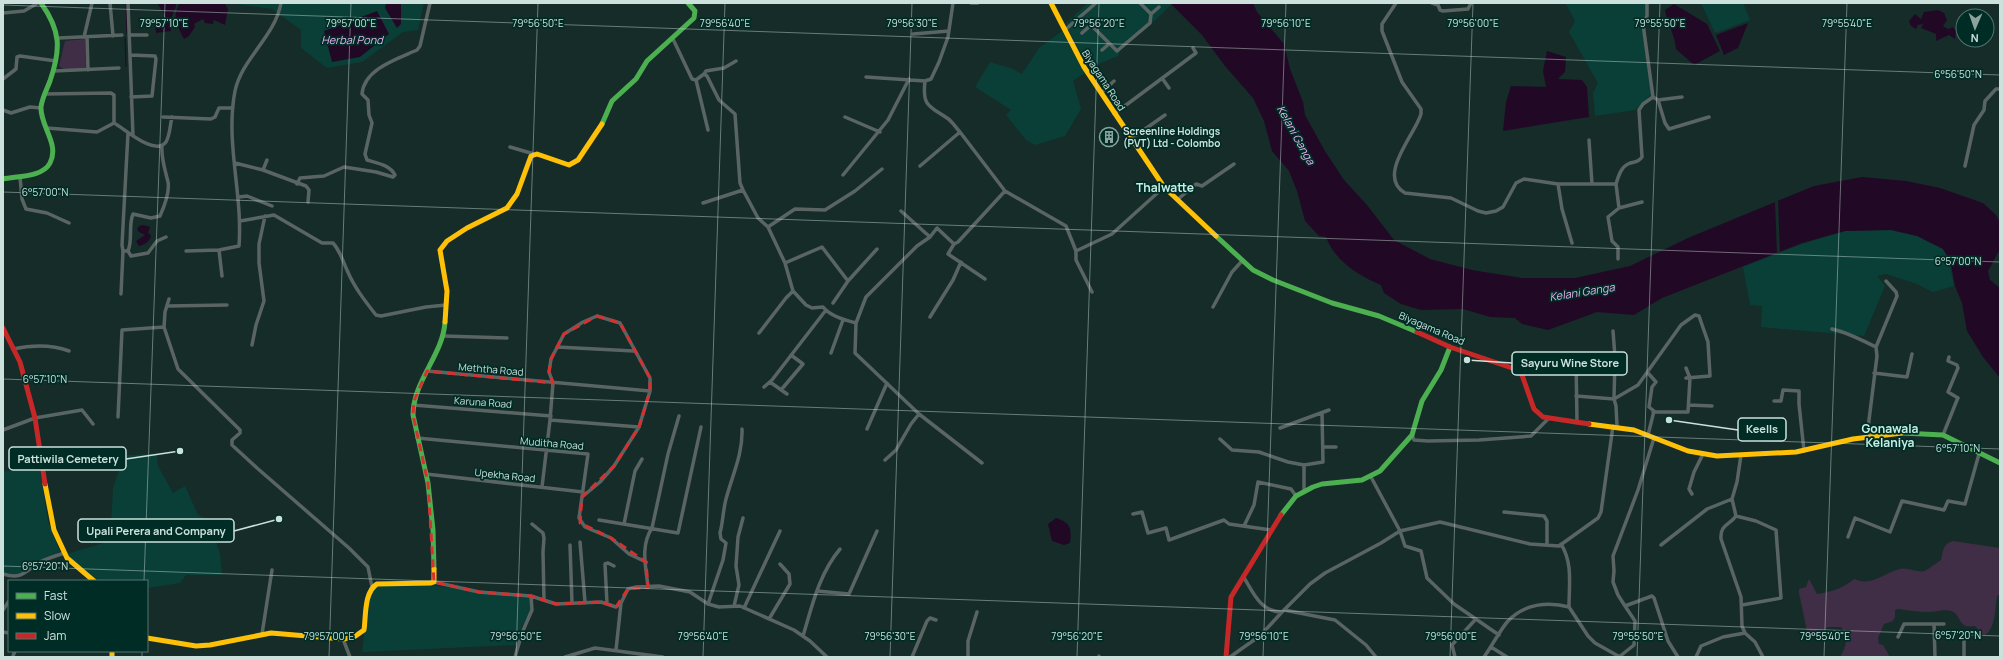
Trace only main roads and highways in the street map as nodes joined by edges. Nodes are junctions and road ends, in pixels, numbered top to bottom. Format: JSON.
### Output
{"nodes":[{"id":1,"x":40,"y":3,"type":"edge"},
{"id":2,"x":688,"y":3,"type":"edge"},
{"id":3,"x":1051,"y":3,"type":"edge"},
{"id":4,"x":3,"y":179,"type":"edge"},
{"id":5,"x":3,"y":328,"type":"edge"},
{"id":6,"x":1450,"y":347,"type":"junction"},
{"id":7,"x":2000,"y":463,"type":"edge"},
{"id":8,"x":93,"y":580,"type":"edge"},
{"id":9,"x":148,"y":638,"type":"edge"},
{"id":10,"x":1226,"y":657,"type":"edge"}],
"edges":[{"from":1,"to":4,"type":"main road"},
{"from":2,"to":9,"type":"main road"},
{"from":3,"to":6,"type":"main road","name":"Biyagama Road"},
{"from":5,"to":8,"type":"main road"},
{"from":6,"to":7,"type":"main road","name":"Biyagama Road"},
{"from":6,"to":10,"type":"main road"}]}
